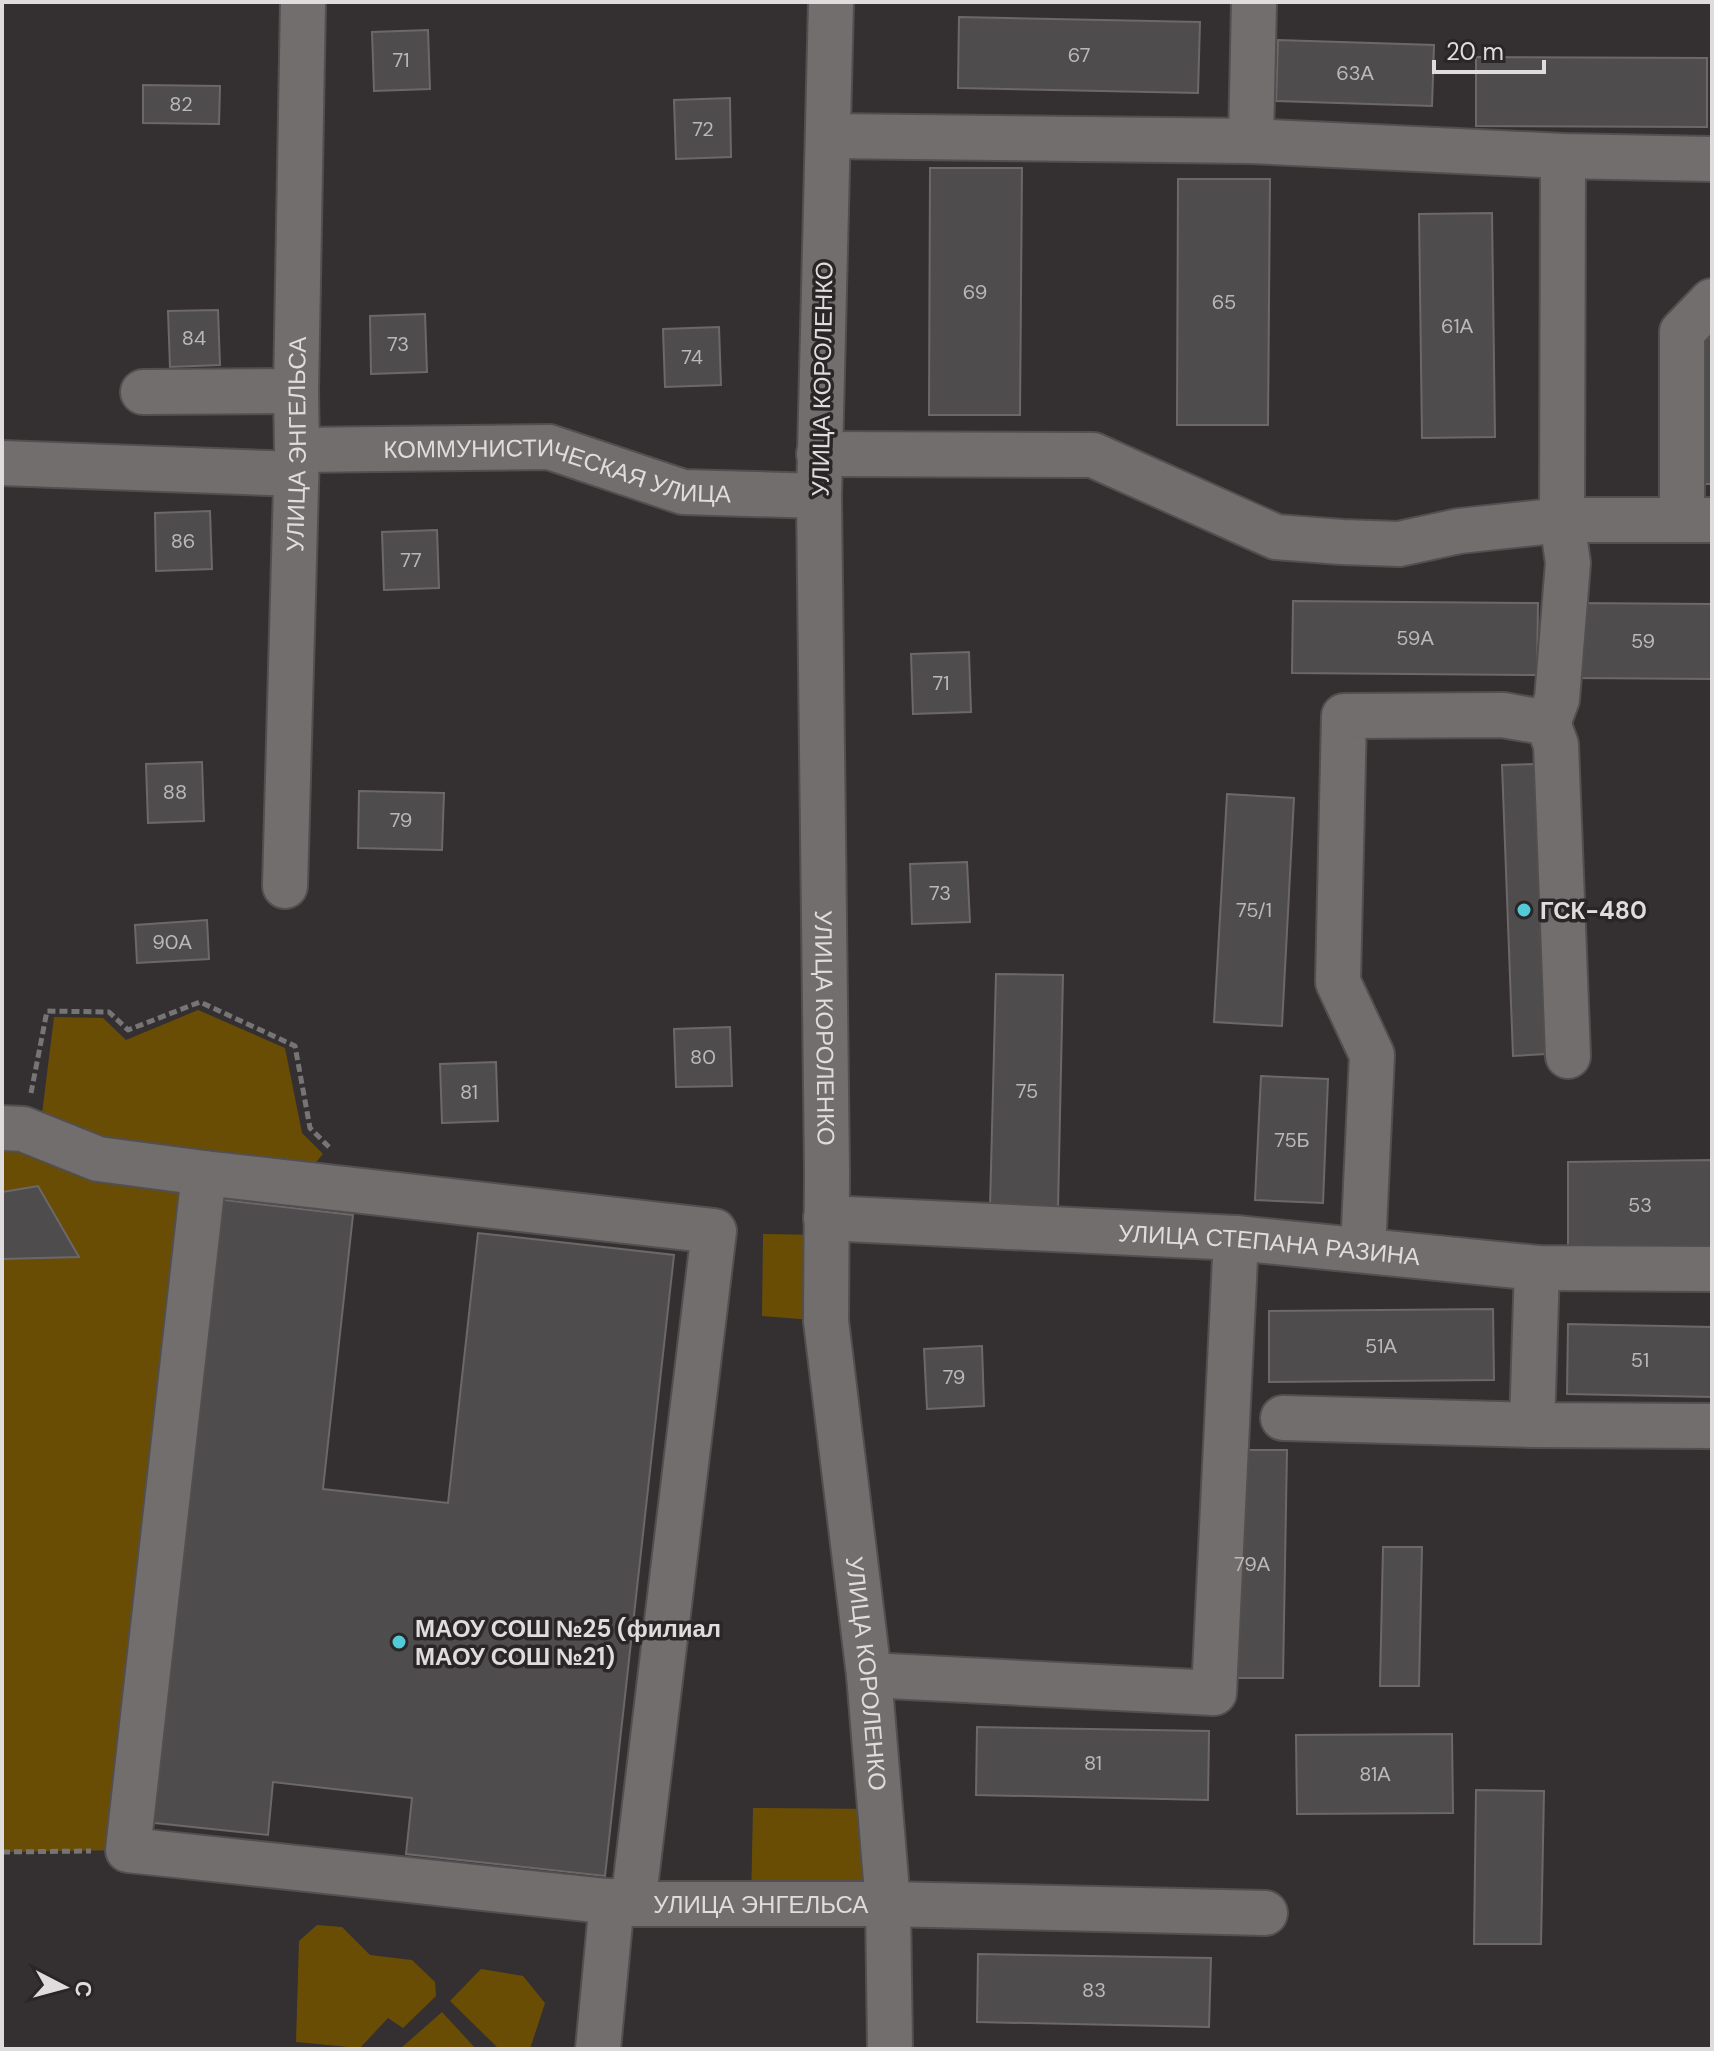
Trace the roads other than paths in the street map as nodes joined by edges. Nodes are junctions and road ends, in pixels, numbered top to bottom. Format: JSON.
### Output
{"nodes":[{"id":1,"x":303,"y":2,"type":"edge"},
{"id":2,"x":831,"y":2,"type":"edge"},
{"id":3,"x":1254,"y":2,"type":"edge"},
{"id":4,"x":829,"y":136,"type":"junction"},
{"id":5,"x":1251,"y":141,"type":"junction"},
{"id":6,"x":1563,"y":156,"type":"junction"},
{"id":7,"x":1712,"y":159,"type":"edge"},
{"id":8,"x":1712,"y":301,"type":"edge"},
{"id":9,"x":296,"y":391,"type":"junction"},
{"id":10,"x":143,"y":392,"type":"dead end"},
{"id":11,"x":296,"y":462,"type":"junction"},
{"id":12,"x":2,"y":463,"type":"edge"},
{"id":13,"x":819,"y":475,"type":"junction"},
{"id":14,"x":1562,"y":520,"type":"junction"},
{"id":15,"x":1697,"y":520,"type":"edge"},
{"id":16,"x":1548,"y":723,"type":"junction"},
{"id":17,"x":285,"y":886,"type":"dead end"},
{"id":18,"x":1568,"y":1056,"type":"dead end"},
{"id":19,"x":13,"y":1129,"type":"edge"},
{"id":20,"x":204,"y":1173,"type":"junction"},
{"id":21,"x":826,"y":1218,"type":"junction"},
{"id":22,"x":1236,"y":1238,"type":"junction"},
{"id":23,"x":1363,"y":1250,"type":"junction"},
{"id":24,"x":1537,"y":1268,"type":"junction"},
{"id":25,"x":1712,"y":1269,"type":"edge"},
{"id":26,"x":1283,"y":1418,"type":"dead end"},
{"id":27,"x":1532,"y":1425,"type":"junction"},
{"id":28,"x":1712,"y":1426,"type":"edge"},
{"id":29,"x":869,"y":1675,"type":"junction"},
{"id":30,"x":623,"y":1902,"type":"junction"},
{"id":31,"x":888,"y":1904,"type":"junction"},
{"id":32,"x":1265,"y":1913,"type":"dead end"},
{"id":33,"x":598,"y":2049,"type":"edge"},
{"id":34,"x":890,"y":2049,"type":"edge"}],
"edges":[{"from":1,"to":9,"type":"street","name":"УЛИЦА ЭНГЕЛЬСА"},
{"from":2,"to":4,"type":"street","name":"УЛИЦА КОРОЛЕНКО"},
{"from":3,"to":5,"type":"street"},
{"from":4,"to":5,"type":"street"},
{"from":4,"to":13,"type":"street","name":"УЛИЦА КОРОЛЕНКО"},
{"from":5,"to":6,"type":"street"},
{"from":6,"to":7,"type":"street"},
{"from":6,"to":14,"type":"street"},
{"from":8,"to":15,"type":"street"},
{"from":9,"to":10,"type":"street"},
{"from":9,"to":11,"type":"street","name":"УЛИЦА ЭНГЕЛЬСА"},
{"from":11,"to":12,"type":"street","name":"КОММУНИСТИЧЕСКАЯ УЛИЦА"},
{"from":11,"to":13,"type":"street","name":"КОММУНИСТИЧЕСКАЯ УЛИЦА"},
{"from":11,"to":17,"type":"street","name":"УЛИЦА ЭНГЕЛЬСА"},
{"from":13,"to":14,"type":"street","name":"КОММУНИСТИЧЕСКАЯ УЛИЦА"},
{"from":13,"to":21,"type":"street","name":"УЛИЦА КОРОЛЕНКО"},
{"from":14,"to":15,"type":"street","name":"КОММУНИСТИЧЕСКАЯ УЛИЦА"},
{"from":14,"to":16,"type":"street"},
{"from":16,"to":18,"type":"street"},
{"from":16,"to":23,"type":"street"},
{"from":19,"to":20,"type":"street"},
{"from":20,"to":30,"type":"street","name":"УЛИЦА ЭНГЕЛЬСА"},
{"from":20,"to":30,"type":"street"},
{"from":21,"to":22,"type":"street","name":"УЛИЦА СТЕПАНА РАЗИНА"},
{"from":21,"to":29,"type":"street","name":"УЛИЦА КОРОЛЕНКО"},
{"from":22,"to":23,"type":"street","name":"УЛИЦА СТЕПАНА РАЗИНА"},
{"from":22,"to":29,"type":"street"},
{"from":23,"to":24,"type":"street","name":"УЛИЦА СТЕПАНА РАЗИНА"},
{"from":24,"to":25,"type":"street","name":"УЛИЦА СТЕПАНА РАЗИНА"},
{"from":24,"to":27,"type":"street"},
{"from":26,"to":27,"type":"street"},
{"from":27,"to":28,"type":"street"},
{"from":29,"to":31,"type":"street","name":"УЛИЦА КОРОЛЕНКО"},
{"from":30,"to":31,"type":"street","name":"УЛИЦА ЭНГЕЛЬСА"},
{"from":30,"to":33,"type":"street"},
{"from":31,"to":32,"type":"street","name":"УЛИЦА ЭНГЕЛЬСА"},
{"from":31,"to":34,"type":"street","name":"УЛИЦА КОРОЛЕНКО"}]}
